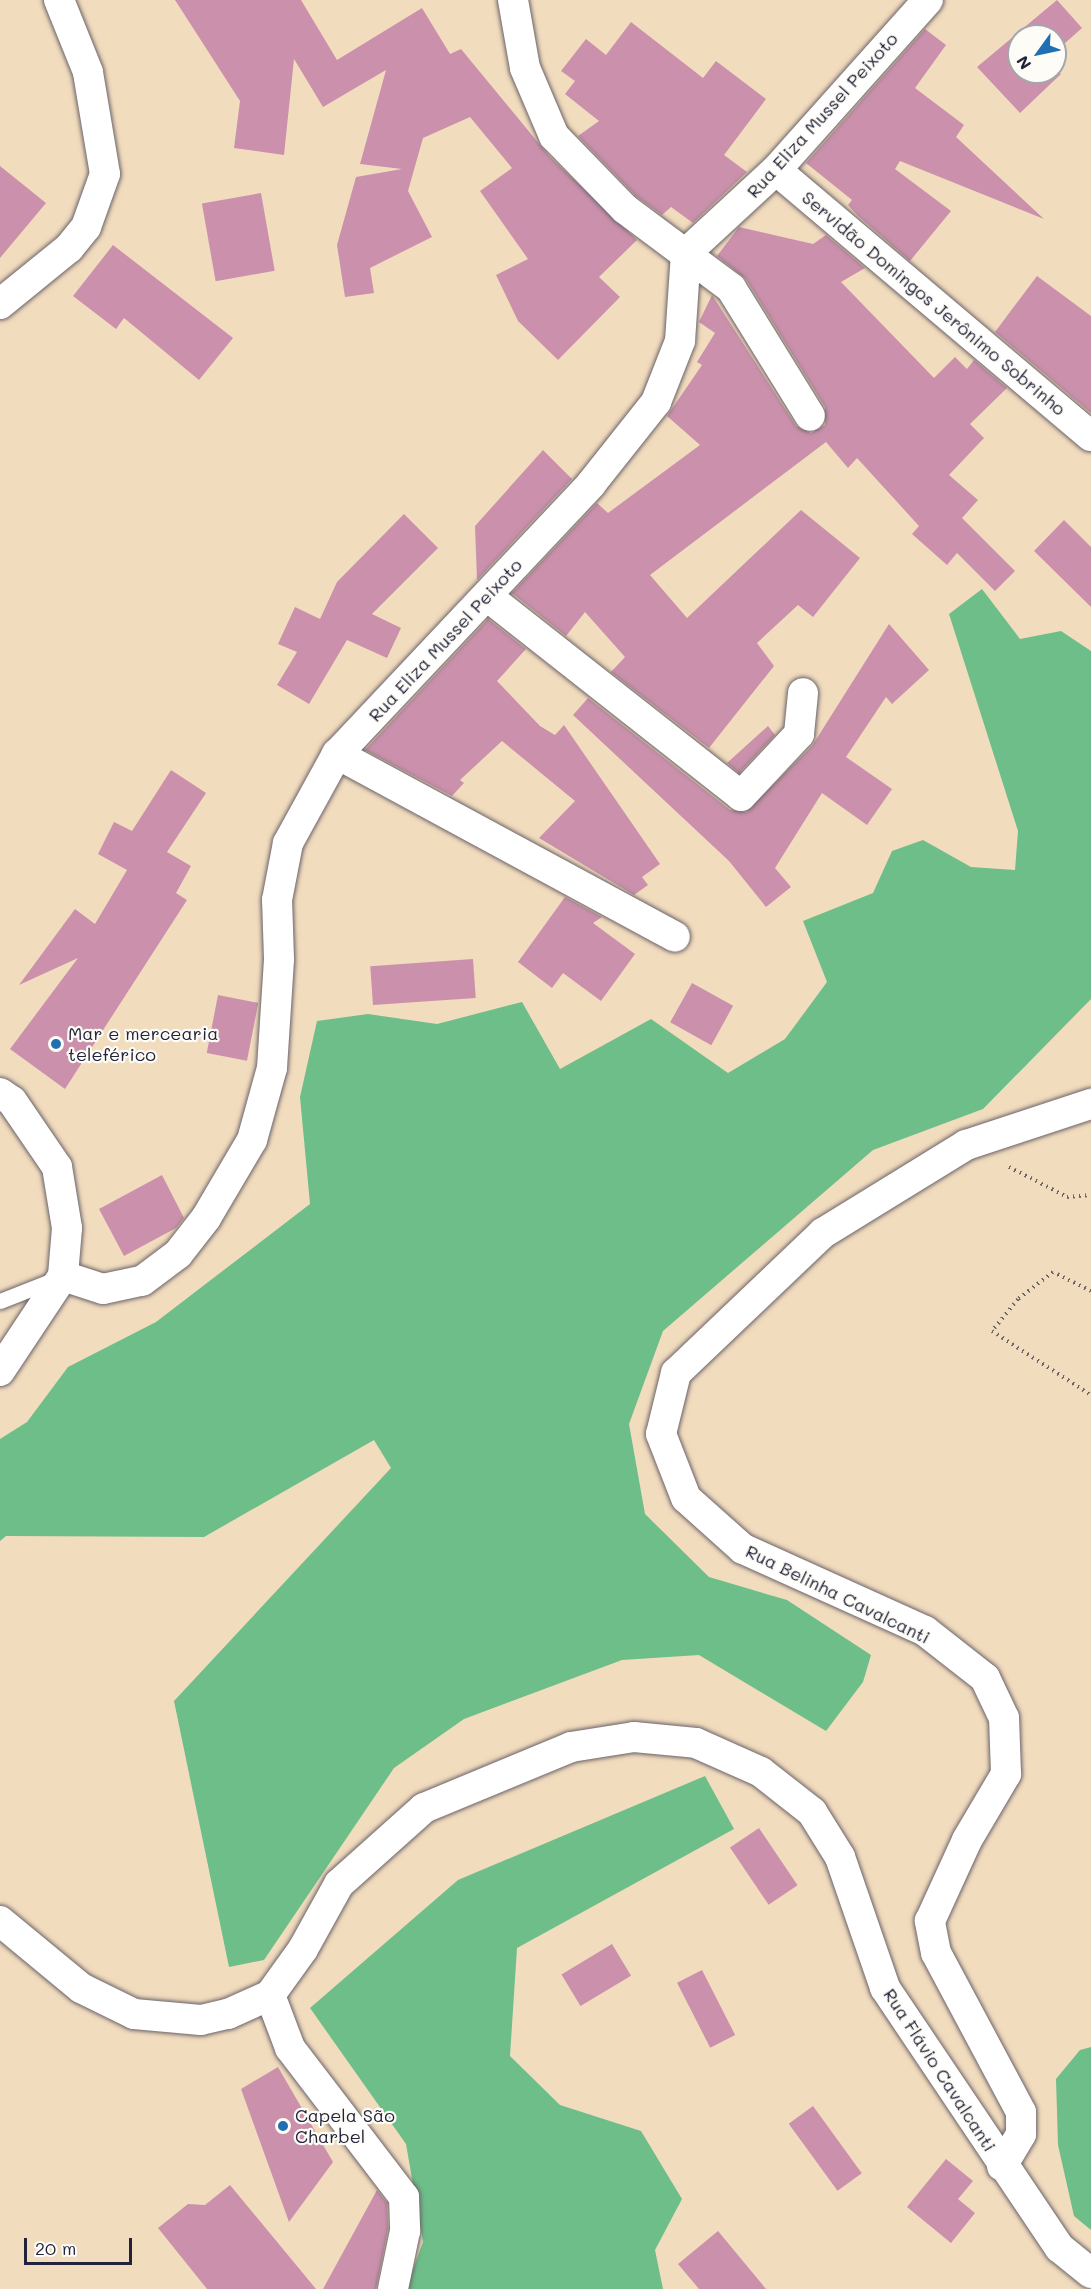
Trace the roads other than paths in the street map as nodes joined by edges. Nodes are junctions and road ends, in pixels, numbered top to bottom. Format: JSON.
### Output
{"nodes":[{"id":1,"x":59,"y":0,"type":"edge"},
{"id":2,"x":513,"y":0,"type":"edge"},
{"id":3,"x":928,"y":0,"type":"edge"},
{"id":4,"x":776,"y":170,"type":"junction"},
{"id":5,"x":686,"y":253,"type":"junction"},
{"id":6,"x":0,"y":304,"type":"edge"},
{"id":7,"x":810,"y":416,"type":"dead end"},
{"id":8,"x":1091,"y":435,"type":"edge"},
{"id":9,"x":488,"y":597,"type":"junction"},
{"id":10,"x":803,"y":693,"type":"dead end"},
{"id":11,"x":338,"y":754,"type":"junction"},
{"id":12,"x":675,"y":937,"type":"dead end"},
{"id":13,"x":0,"y":1093,"type":"edge"},
{"id":14,"x":1091,"y":1104,"type":"edge"},
{"id":15,"x":63,"y":1276,"type":"junction"},
{"id":16,"x":0,"y":1301,"type":"edge"},
{"id":17,"x":0,"y":1371,"type":"edge"},
{"id":18,"x":0,"y":1921,"type":"edge"},
{"id":19,"x":270,"y":1995,"type":"junction"},
{"id":20,"x":1002,"y":2166,"type":"junction"},
{"id":21,"x":1091,"y":2273,"type":"edge"},
{"id":22,"x":393,"y":2289,"type":"edge"}],
"edges":[{"from":1,"to":6,"type":"street"},
{"from":2,"to":5,"type":"street"},
{"from":3,"to":4,"type":"street","name":"Rua Eliza Mussel Peixoto"},
{"from":4,"to":5,"type":"street","name":"Rua Eliza Mussel Peixoto"},
{"from":4,"to":8,"type":"street","name":"Servidão Domingos Jerônimo Sobrinho"},
{"from":5,"to":7,"type":"street"},
{"from":5,"to":9,"type":"street","name":"Rua Eliza Mussel Peixoto"},
{"from":9,"to":10,"type":"street"},
{"from":9,"to":11,"type":"street","name":"Rua Eliza Mussel Peixoto"},
{"from":11,"to":12,"type":"street"},
{"from":11,"to":15,"type":"street","name":"Rua Eliza Mussel Peixoto"},
{"from":13,"to":15,"type":"street"},
{"from":14,"to":20,"type":"street","name":"Rua Belinha Cavalcanti"},
{"from":15,"to":16,"type":"lane"},
{"from":15,"to":17,"type":"street"},
{"from":18,"to":19,"type":"street"},
{"from":19,"to":20,"type":"street","name":"Rua Flávio Cavalcanti"},
{"from":19,"to":22,"type":"street"},
{"from":20,"to":21,"type":"street","name":"Rua Flávio Cavalcanti"}]}
